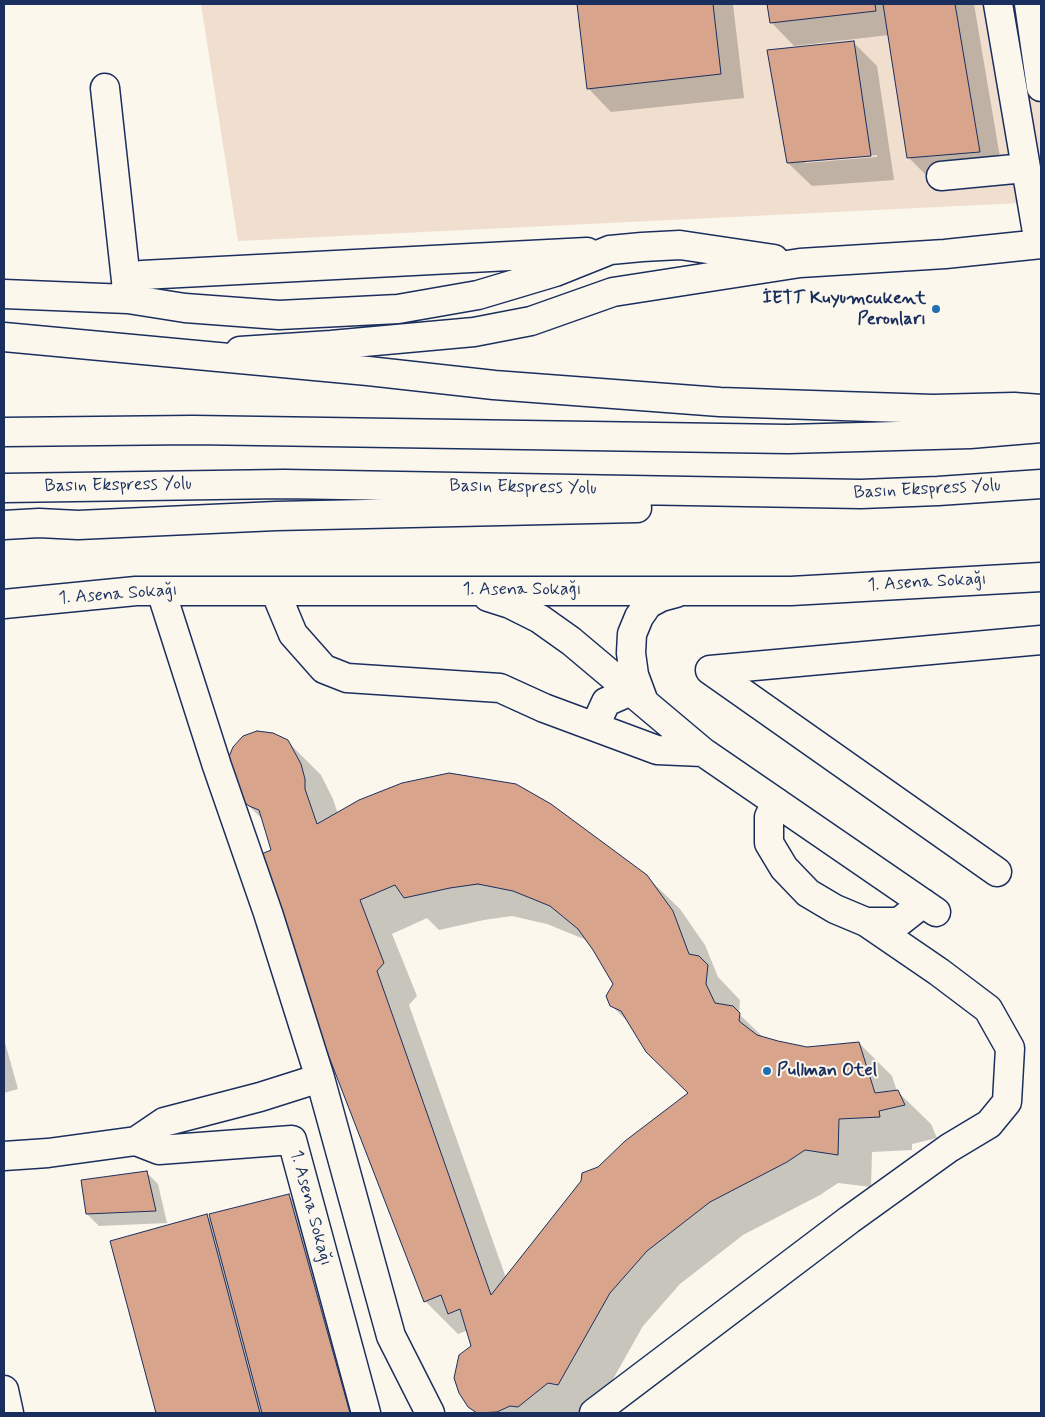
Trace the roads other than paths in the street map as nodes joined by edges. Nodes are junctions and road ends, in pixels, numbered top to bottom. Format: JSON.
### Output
{"nodes":[{"id":1,"x":998,"y":4,"type":"edge"},
{"id":2,"x":1029,"y":4,"type":"edge"},
{"id":3,"x":1041,"y":87,"type":"edge"},
{"id":4,"x":105,"y":88,"type":"dead end"},
{"id":5,"x":1026,"y":168,"type":"junction"},
{"id":6,"x":941,"y":176,"type":"dead end"},
{"id":7,"x":1040,"y":244,"type":"edge"},
{"id":8,"x":610,"y":250,"type":"junction"},
{"id":9,"x":800,"y":263,"type":"junction"},
{"id":10,"x":4,"y":294,"type":"edge"},
{"id":11,"x":128,"y":299,"type":"junction"},
{"id":12,"x":4,"y":337,"type":"edge"},
{"id":13,"x":186,"y":354,"type":"junction"},
{"id":14,"x":1041,"y":409,"type":"edge"},
{"id":15,"x":1041,"y":428,"type":"edge"},
{"id":16,"x":4,"y":432,"type":"edge"},
{"id":17,"x":1041,"y":484,"type":"edge"},
{"id":18,"x":4,"y":488,"type":"edge"},
{"id":19,"x":861,"y":494,"type":"junction"},
{"id":20,"x":4,"y":525,"type":"edge"},
{"id":21,"x":78,"y":525,"type":"junction"},
{"id":22,"x":4,"y":537,"type":"edge"},
{"id":23,"x":1041,"y":577,"type":"edge"},
{"id":24,"x":467,"y":590,"type":"junction"},
{"id":25,"x":690,"y":590,"type":"junction"},
{"id":26,"x":161,"y":591,"type":"junction"},
{"id":27,"x":275,"y":591,"type":"junction"},
{"id":28,"x":4,"y":604,"type":"edge"},
{"id":29,"x":1041,"y":640,"type":"edge"},
{"id":30,"x":637,"y":696,"type":"junction"},
{"id":31,"x":595,"y":726,"type":"junction"},
{"id":32,"x":703,"y":752,"type":"junction"},
{"id":33,"x":776,"y":802,"type":"junction"},
{"id":34,"x":997,"y":872,"type":"dead end"},
{"id":35,"x":866,"y":922,"type":"junction"},
{"id":36,"x":320,"y":1078,"type":"junction"},
{"id":37,"x":136,"y":1140,"type":"junction"},
{"id":38,"x":4,"y":1156,"type":"edge"},
{"id":39,"x":4,"y":1390,"type":"edge"},
{"id":40,"x":9,"y":1413,"type":"edge"},
{"id":41,"x":366,"y":1413,"type":"edge"},
{"id":42,"x":430,"y":1413,"type":"edge"},
{"id":43,"x":594,"y":1413,"type":"edge"}],
"edges":[{"from":1,"to":5,"type":"main road"},
{"from":2,"to":3,"type":"main road"},
{"from":4,"to":11,"type":"main road"},
{"from":5,"to":6,"type":"main road"},
{"from":5,"to":7,"type":"main road"},
{"from":7,"to":9,"type":"main road"},
{"from":8,"to":9,"type":"main road"},
{"from":8,"to":11,"type":"main road"},
{"from":8,"to":11,"type":"main road"},
{"from":9,"to":13,"type":"main road"},
{"from":10,"to":11,"type":"main road"},
{"from":12,"to":13,"type":"main road"},
{"from":13,"to":14,"type":"main road"},
{"from":15,"to":16,"type":"main road"},
{"from":17,"to":19,"type":"main road","name":"Basın Ekspress Yolu"},
{"from":18,"to":19,"type":"main road","name":"Basın Ekspress Yolu"},
{"from":19,"to":21,"type":"main road"},
{"from":20,"to":21,"type":"main road"},
{"from":21,"to":22,"type":"main road"},
{"from":23,"to":25,"type":"main road","name":"1. Asena Sokağı"},
{"from":24,"to":25,"type":"main road","name":"1. Asena Sokağı"},
{"from":24,"to":27,"type":"main road","name":"1. Asena Sokağı"},
{"from":24,"to":30,"type":"main road"},
{"from":25,"to":30,"type":"main road"},
{"from":26,"to":27,"type":"main road","name":"1. Asena Sokağı"},
{"from":26,"to":28,"type":"main road","name":"1. Asena Sokağı"},
{"from":26,"to":36,"type":"main road"},
{"from":27,"to":31,"type":"main road"},
{"from":29,"to":34,"type":"main road"},
{"from":30,"to":31,"type":"main road"},
{"from":30,"to":32,"type":"main road"},
{"from":31,"to":32,"type":"main road"},
{"from":32,"to":33,"type":"main road"},
{"from":33,"to":35,"type":"main road"},
{"from":33,"to":35,"type":"main road"},
{"from":35,"to":43,"type":"main road"},
{"from":36,"to":37,"type":"main road"},
{"from":36,"to":42,"type":"main road"},
{"from":37,"to":38,"type":"main road"},
{"from":37,"to":41,"type":"main road","name":"1. Asena Sokağı"},
{"from":39,"to":40,"type":"main road"}]}
